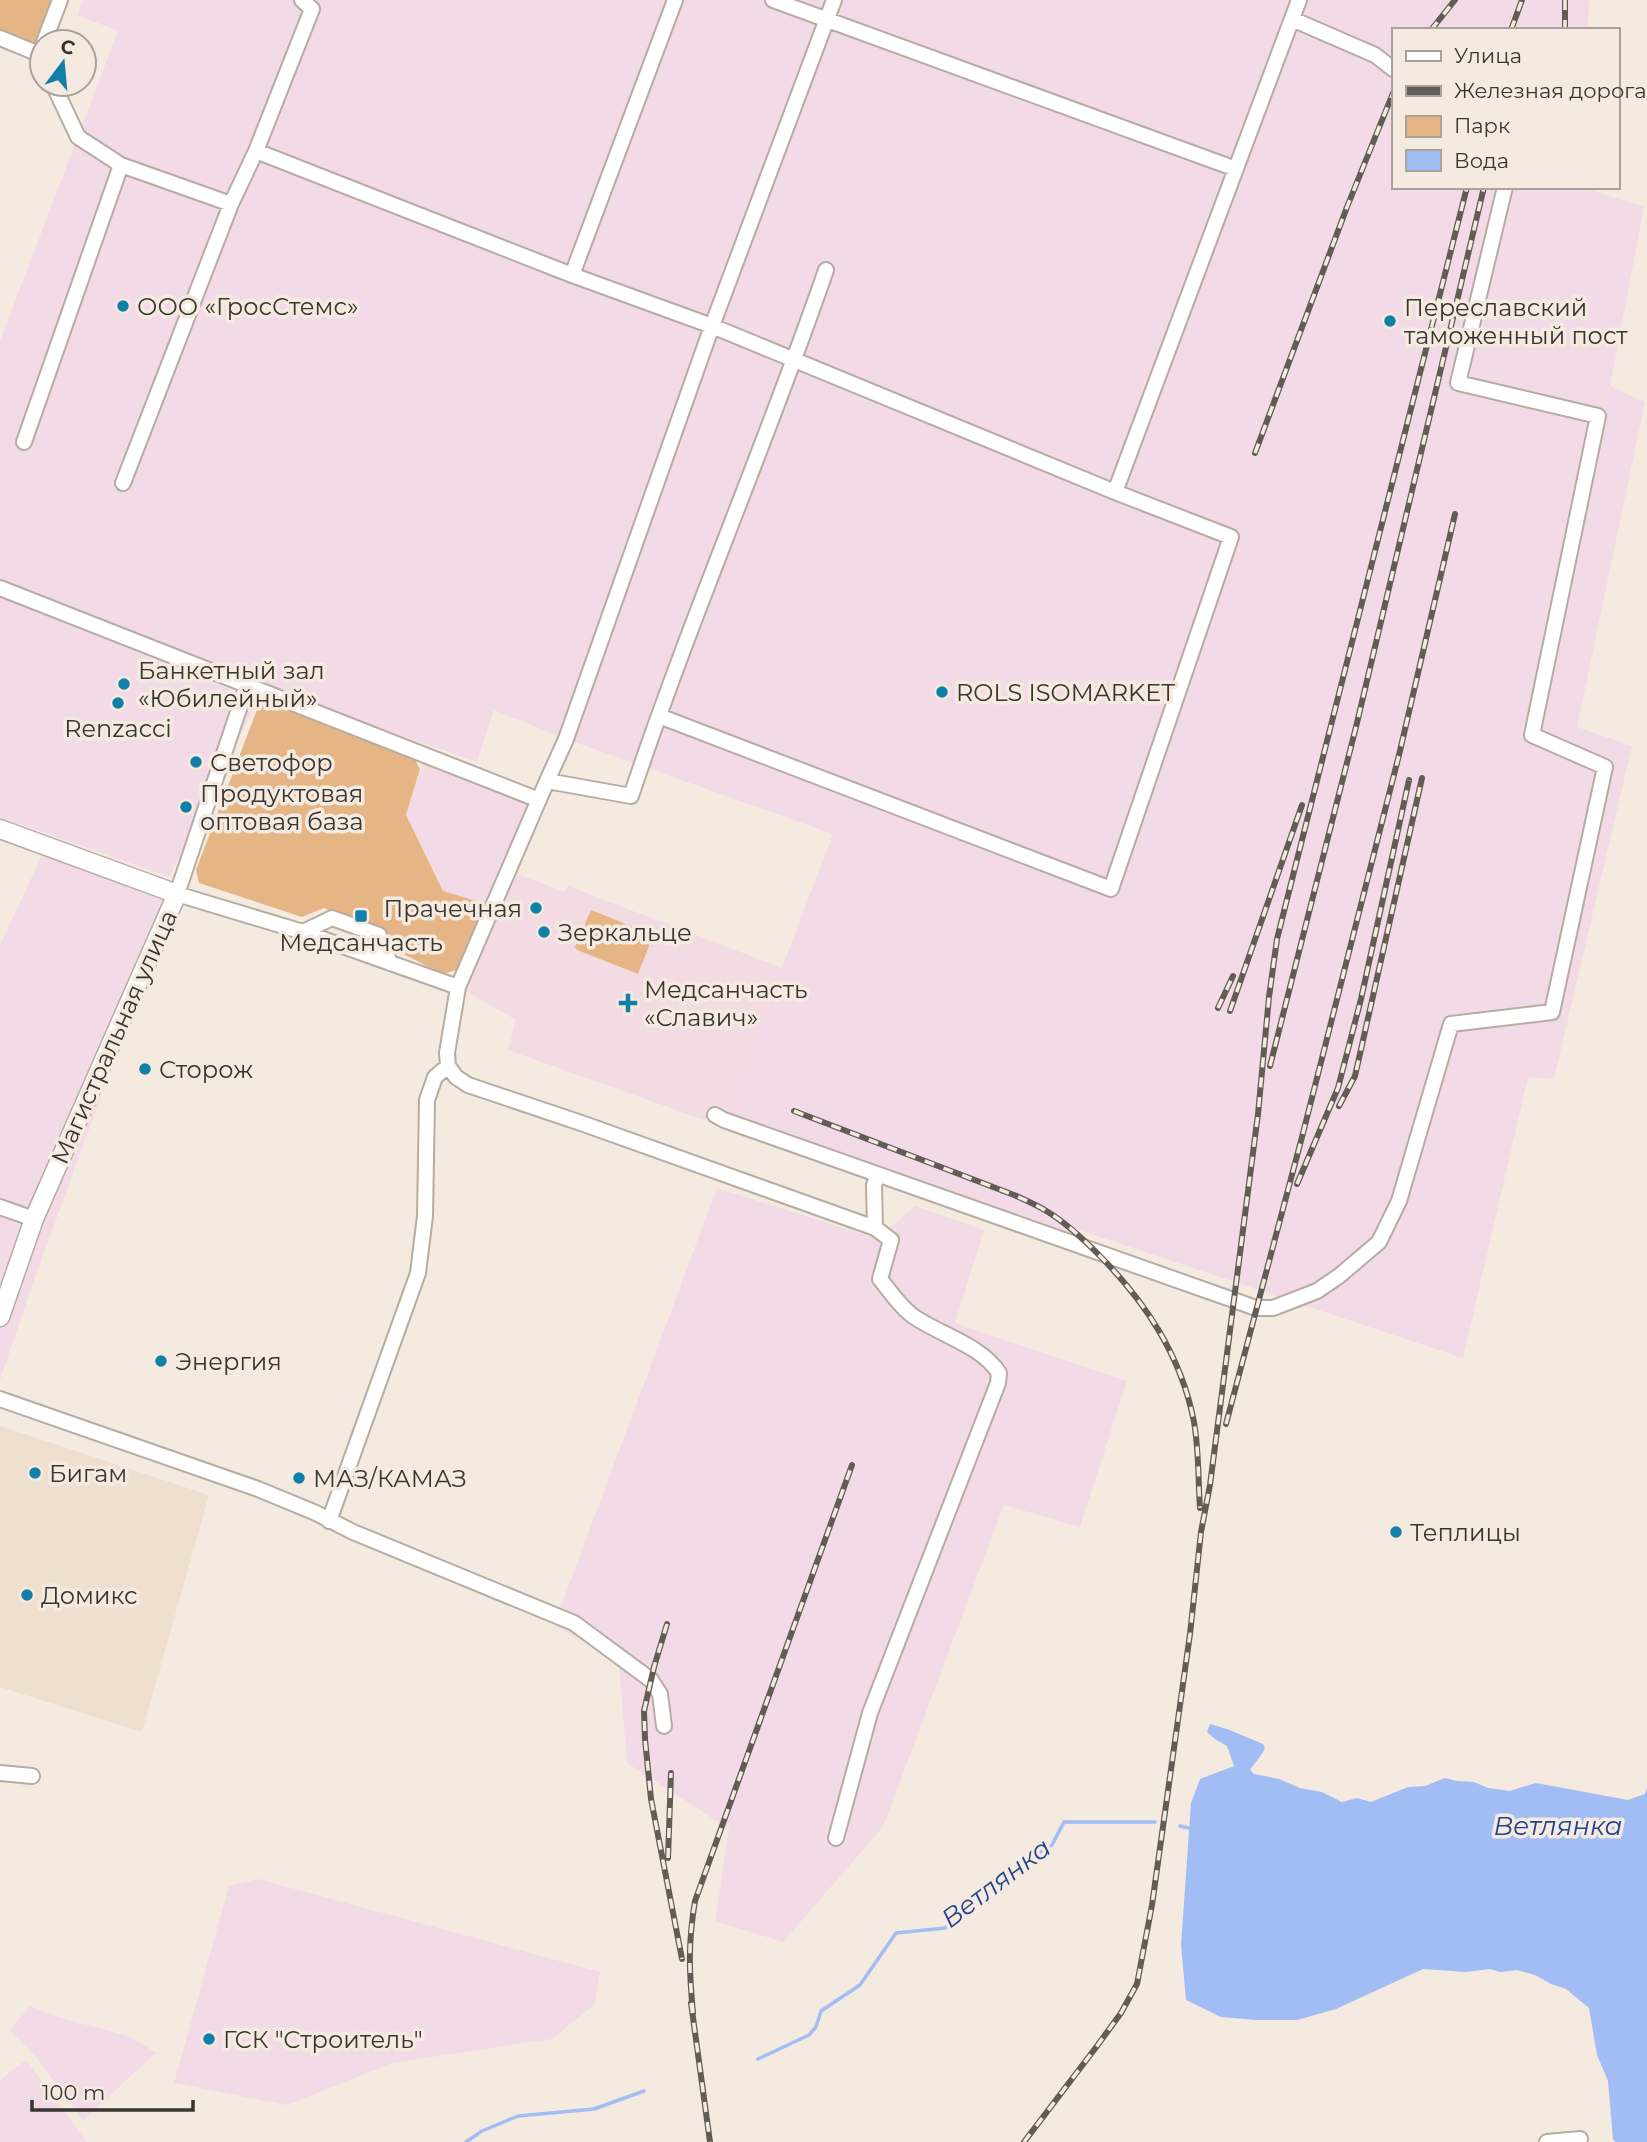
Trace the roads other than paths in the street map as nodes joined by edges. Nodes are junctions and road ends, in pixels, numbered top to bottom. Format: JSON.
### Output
{"nodes":[{"id":1,"x":60,"y":0,"type":"edge"},
{"id":2,"x":302,"y":0,"type":"edge"},
{"id":3,"x":675,"y":0,"type":"edge"},
{"id":4,"x":774,"y":0,"type":"edge"},
{"id":5,"x":834,"y":0,"type":"edge"},
{"id":6,"x":1299,"y":0,"type":"edge"},
{"id":7,"x":1292,"y":19,"type":"junction"},
{"id":8,"x":827,"y":20,"type":"junction"},
{"id":9,"x":50,"y":28,"type":"edge"},
{"id":10,"x":0,"y":38,"type":"edge"},
{"id":11,"x":28,"y":46,"type":"edge"},
{"id":12,"x":1392,"y":68,"type":"edge"},
{"id":13,"x":60,"y":98,"type":"edge"},
{"id":14,"x":256,"y":151,"type":"junction"},
{"id":15,"x":121,"y":165,"type":"junction"},
{"id":16,"x":1236,"y":169,"type":"junction"},
{"id":17,"x":1505,"y":189,"type":"edge"},
{"id":18,"x":231,"y":204,"type":"junction"},
{"id":19,"x":826,"y":270,"type":"dead end"},
{"id":20,"x":572,"y":275,"type":"junction"},
{"id":21,"x":712,"y":326,"type":"junction"},
{"id":22,"x":795,"y":359,"type":"junction"},
{"id":23,"x":24,"y":442,"type":"dead end"},
{"id":24,"x":122,"y":483,"type":"dead end"},
{"id":25,"x":1115,"y":492,"type":"junction"},
{"id":26,"x":0,"y":587,"type":"edge"},
{"id":27,"x":247,"y":685,"type":"junction"},
{"id":28,"x":659,"y":716,"type":"junction"},
{"id":29,"x":547,"y":781,"type":"junction"},
{"id":30,"x":539,"y":800,"type":"junction"},
{"id":31,"x":0,"y":829,"type":"edge"},
{"id":32,"x":177,"y":894,"type":"junction"},
{"id":33,"x":303,"y":932,"type":"junction"},
{"id":34,"x":390,"y":963,"type":"junction"},
{"id":35,"x":458,"y":987,"type":"junction"},
{"id":36,"x":448,"y":1066,"type":"junction"},
{"id":37,"x":715,"y":1115,"type":"dead end"},
{"id":38,"x":878,"y":1175,"type":"junction"},
{"id":39,"x":0,"y":1207,"type":"edge"},
{"id":40,"x":34,"y":1219,"type":"junction"},
{"id":41,"x":875,"y":1228,"type":"junction"},
{"id":42,"x":0,"y":1317,"type":"edge"},
{"id":43,"x":0,"y":1399,"type":"edge"},
{"id":44,"x":329,"y":1521,"type":"junction"},
{"id":45,"x":664,"y":1726,"type":"dead end"},
{"id":46,"x":0,"y":1773,"type":"edge"},
{"id":47,"x":32,"y":1776,"type":"dead end"},
{"id":48,"x":836,"y":1838,"type":"dead end"},
{"id":49,"x":1580,"y":2139,"type":"dead end"},
{"id":50,"x":1547,"y":2142,"type":"edge"}],
"edges":[{"from":1,"to":9,"type":"street"},
{"from":2,"to":14,"type":"street"},
{"from":3,"to":20,"type":"street"},
{"from":4,"to":8,"type":"street"},
{"from":5,"to":8,"type":"street"},
{"from":6,"to":7,"type":"street"},
{"from":7,"to":12,"type":"street"},
{"from":7,"to":16,"type":"street"},
{"from":8,"to":16,"type":"street"},
{"from":8,"to":21,"type":"street"},
{"from":10,"to":11,"type":"street"},
{"from":13,"to":15,"type":"street"},
{"from":14,"to":18,"type":"street"},
{"from":14,"to":20,"type":"street"},
{"from":15,"to":18,"type":"street"},
{"from":15,"to":23,"type":"street"},
{"from":16,"to":25,"type":"street"},
{"from":17,"to":38,"type":"street"},
{"from":18,"to":24,"type":"street"},
{"from":19,"to":22,"type":"street"},
{"from":20,"to":21,"type":"street"},
{"from":21,"to":22,"type":"street"},
{"from":21,"to":29,"type":"street"},
{"from":22,"to":25,"type":"street"},
{"from":22,"to":28,"type":"street"},
{"from":25,"to":28,"type":"street"},
{"from":26,"to":27,"type":"street"},
{"from":27,"to":30,"type":"street"},
{"from":27,"to":32,"type":"street"},
{"from":28,"to":29,"type":"street"},
{"from":29,"to":30,"type":"street"},
{"from":30,"to":35,"type":"street"},
{"from":31,"to":32,"type":"main road","name":"Магистральная улица"},
{"from":32,"to":33,"type":"street"},
{"from":32,"to":40,"type":"main road","name":"Магистральная улица"},
{"from":33,"to":34,"type":"street"},
{"from":33,"to":34,"type":"street"},
{"from":34,"to":35,"type":"street"},
{"from":35,"to":36,"type":"street"},
{"from":36,"to":41,"type":"street"},
{"from":36,"to":44,"type":"street"},
{"from":37,"to":38,"type":"street"},
{"from":38,"to":41,"type":"street"},
{"from":39,"to":40,"type":"street"},
{"from":40,"to":42,"type":"main road","name":"Магистральная улица"},
{"from":41,"to":48,"type":"street"},
{"from":43,"to":44,"type":"street"},
{"from":44,"to":45,"type":"street"},
{"from":46,"to":47,"type":"street"},
{"from":49,"to":50,"type":"street"}]}
